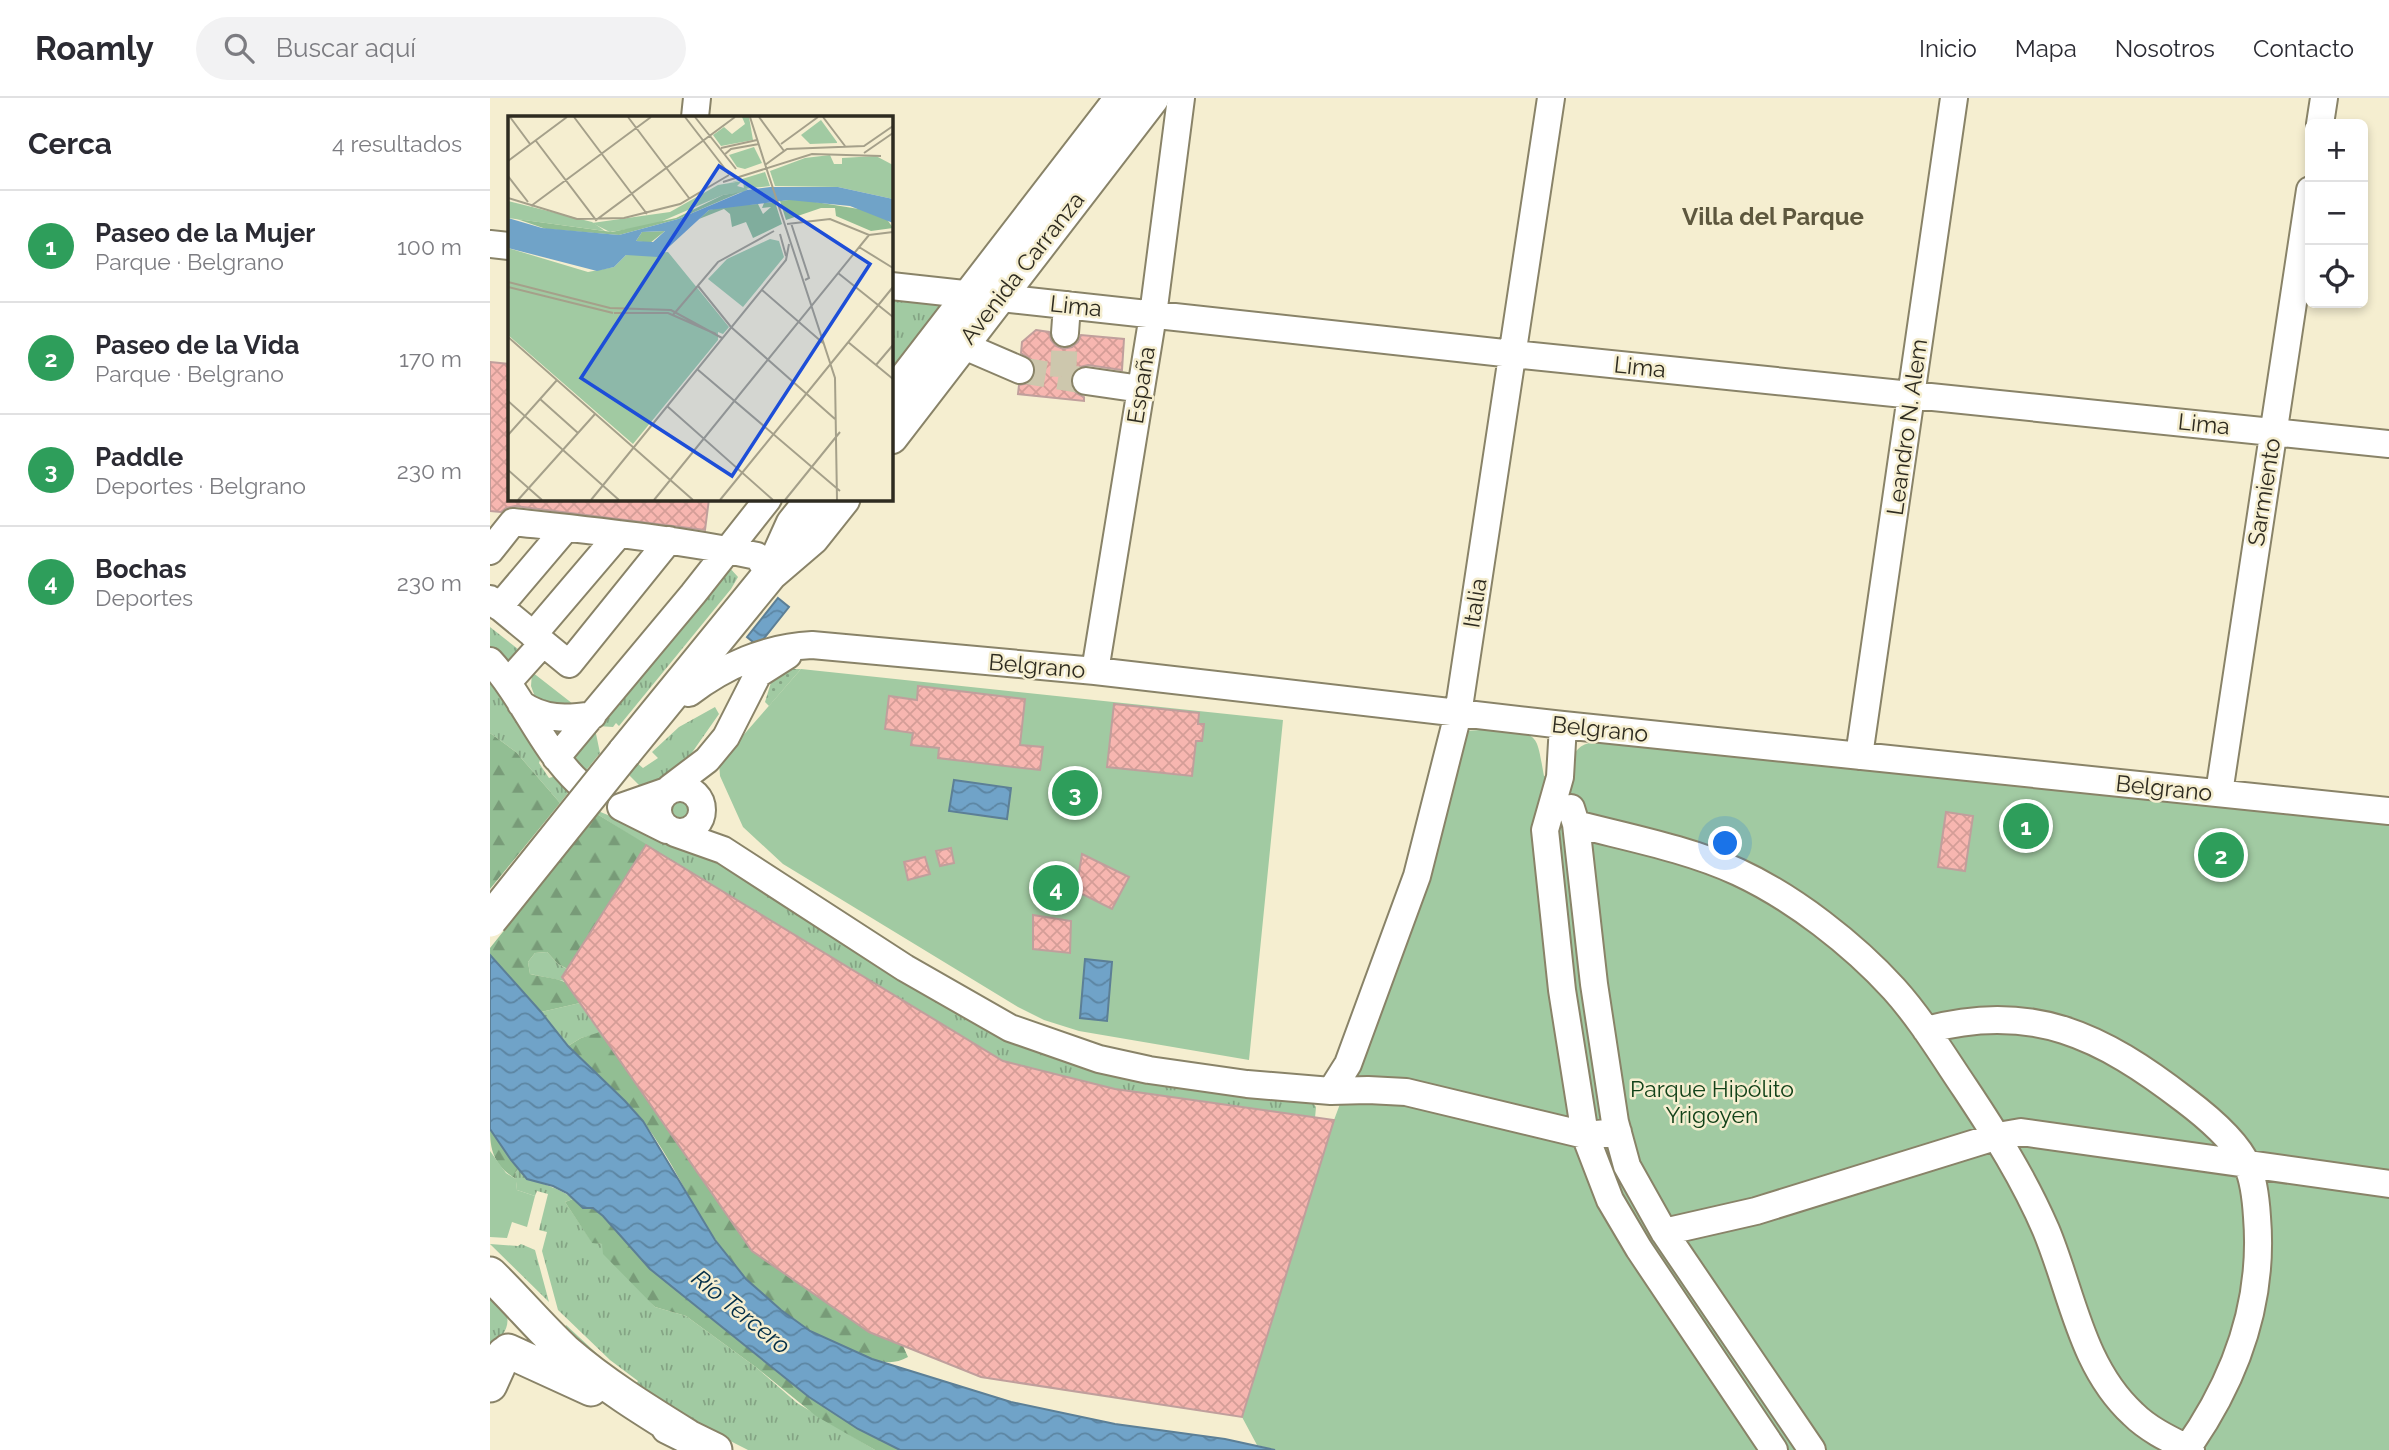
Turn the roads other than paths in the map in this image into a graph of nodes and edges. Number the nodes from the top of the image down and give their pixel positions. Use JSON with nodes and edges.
{"nodes":[{"id":1,"x":697,"y":98,"type":"edge"},
{"id":2,"x":1122,"y":98,"type":"edge"},
{"id":3,"x":1152,"y":98,"type":"edge"},
{"id":4,"x":1181,"y":98,"type":"edge"},
{"id":5,"x":1552,"y":98,"type":"edge"},
{"id":6,"x":1954,"y":98,"type":"edge"},
{"id":7,"x":2324,"y":98,"type":"edge"},
{"id":8,"x":695,"y":116,"type":"edge"},
{"id":9,"x":2321,"y":119,"type":"edge"},
{"id":10,"x":1119,"y":141,"type":"junction"},
{"id":11,"x":1175,"y":150,"type":"junction"},
{"id":12,"x":2305,"y":223,"type":"edge"},
{"id":13,"x":490,"y":244,"type":"edge"},
{"id":14,"x":508,"y":246,"type":"edge"},
{"id":15,"x":892,"y":286,"type":"edge"},
{"id":16,"x":984,"y":296,"type":"junction"},
{"id":17,"x":1067,"y":305,"type":"junction"},
{"id":18,"x":1153,"y":315,"type":"junction"},
{"id":19,"x":1065,"y":333,"type":"tunnel mouth"},
{"id":20,"x":962,"y":345,"type":"junction"},
{"id":21,"x":1513,"y":354,"type":"junction"},
{"id":22,"x":1020,"y":370,"type":"tunnel mouth"},
{"id":23,"x":1086,"y":381,"type":"tunnel mouth"},
{"id":24,"x":1141,"y":389,"type":"junction"},
{"id":25,"x":1912,"y":394,"type":"junction"},
{"id":26,"x":892,"y":397,"type":"edge"},
{"id":27,"x":2273,"y":432,"type":"junction"},
{"id":28,"x":892,"y":436,"type":"edge"},
{"id":29,"x":2389,"y":444,"type":"edge"},
{"id":30,"x":767,"y":500,"type":"edge"},
{"id":31,"x":812,"y":500,"type":"edge"},
{"id":32,"x":842,"y":500,"type":"edge"},
{"id":33,"x":566,"y":528,"type":"junction"},
{"id":34,"x":619,"y":534,"type":"junction"},
{"id":35,"x":669,"y":540,"type":"junction"},
{"id":36,"x":728,"y":550,"type":"junction"},
{"id":37,"x":490,"y":551,"type":"edge"},
{"id":38,"x":770,"y":574,"type":"junction"},
{"id":39,"x":495,"y":603,"type":"edge"},
{"id":40,"x":538,"y":639,"type":"junction"},
{"id":41,"x":812,"y":645,"type":"junction"},
{"id":42,"x":490,"y":661,"type":"edge"},
{"id":43,"x":1095,"y":671,"type":"junction"},
{"id":44,"x":515,"y":693,"type":"junction"},
{"id":45,"x":689,"y":693,"type":"junction"},
{"id":46,"x":660,"y":710,"type":"junction"},
{"id":47,"x":1458,"y":713,"type":"junction"},
{"id":48,"x":593,"y":715,"type":"junction"},
{"id":49,"x":736,"y":719,"type":"junction"},
{"id":50,"x":1563,"y":725,"type":"junction"},
{"id":51,"x":1859,"y":756,"type":"junction"},
{"id":52,"x":556,"y":758,"type":"junction"},
{"id":53,"x":706,"y":760,"type":"junction"},
{"id":54,"x":1560,"y":777,"type":"junction"},
{"id":55,"x":578,"y":782,"type":"dead end"},
{"id":56,"x":667,"y":790,"type":"junction"},
{"id":57,"x":2219,"y":793,"type":"junction"},
{"id":58,"x":702,"y":806,"type":"junction"},
{"id":59,"x":2389,"y":811,"type":"edge"},
{"id":60,"x":1576,"y":824,"type":"junction"},
{"id":61,"x":671,"y":831,"type":"junction"},
{"id":62,"x":723,"y":850,"type":"junction"},
{"id":63,"x":490,"y":920,"type":"edge"},
{"id":64,"x":1926,"y":1030,"type":"junction"},
{"id":65,"x":1331,"y":1091,"type":"junction"},
{"id":66,"x":1618,"y":1132,"type":"junction"},
{"id":67,"x":1585,"y":1135,"type":"junction"},
{"id":68,"x":1997,"y":1136,"type":"junction"},
{"id":69,"x":2247,"y":1164,"type":"junction"},
{"id":70,"x":2389,"y":1184,"type":"edge"},
{"id":71,"x":1664,"y":1232,"type":"junction"},
{"id":72,"x":501,"y":1288,"type":"edge"},
{"id":73,"x":501,"y":1355,"type":"edge"},
{"id":74,"x":490,"y":1385,"type":"edge"},
{"id":75,"x":701,"y":1443,"type":"edge"},
{"id":76,"x":2188,"y":1449,"type":"edge"},
{"id":77,"x":1774,"y":1450,"type":"edge"},
{"id":78,"x":1812,"y":1450,"type":"edge"}],
"edges":[{"from":1,"to":8,"type":"street"},
{"from":2,"to":16,"type":"main road","name":"Avenida Carranza"},
{"from":3,"to":10,"type":"main road","name":"Avenida Carranza"},
{"from":4,"to":11,"type":"street","name":"España"},
{"from":5,"to":21,"type":"street","name":"Italia"},
{"from":6,"to":25,"type":"street","name":"Leandro N. Alem"},
{"from":7,"to":9,"type":"street"},
{"from":10,"to":11,"type":"street"},
{"from":10,"to":16,"type":"main road","name":"Avenida Carranza"},
{"from":11,"to":18,"type":"street","name":"España"},
{"from":12,"to":27,"type":"street","name":"Sarmiento"},
{"from":13,"to":14,"type":"street"},
{"from":15,"to":16,"type":"street","name":"Lima"},
{"from":16,"to":17,"type":"street","name":"Lima"},
{"from":16,"to":20,"type":"main road","name":"Avenida Carranza"},
{"from":16,"to":26,"type":"main road","name":"Avenida Carranza"},
{"from":17,"to":18,"type":"street","name":"Lima"},
{"from":17,"to":19,"type":"street"},
{"from":18,"to":21,"type":"street","name":"Lima"},
{"from":18,"to":24,"type":"street","name":"España"},
{"from":20,"to":22,"type":"street"},
{"from":20,"to":28,"type":"main road","name":"Avenida Carranza"},
{"from":21,"to":25,"type":"street","name":"Lima"},
{"from":21,"to":47,"type":"street","name":"Italia"},
{"from":23,"to":24,"type":"street"},
{"from":24,"to":43,"type":"street","name":"España"},
{"from":25,"to":27,"type":"street","name":"Lima"},
{"from":25,"to":51,"type":"street","name":"Leandro N. Alem"},
{"from":27,"to":29,"type":"street","name":"Lima"},
{"from":27,"to":57,"type":"street","name":"Sarmiento"},
{"from":30,"to":36,"type":"street"},
{"from":31,"to":38,"type":"main road"},
{"from":32,"to":38,"type":"main road"},
{"from":33,"to":34,"type":"street"},
{"from":33,"to":37,"type":"street"},
{"from":33,"to":39,"type":"street"},
{"from":34,"to":35,"type":"street"},
{"from":34,"to":40,"type":"street"},
{"from":35,"to":36,"type":"street"},
{"from":35,"to":40,"type":"street"},
{"from":36,"to":38,"type":"street"},
{"from":36,"to":48,"type":"street"},
{"from":38,"to":46,"type":"main road"},
{"from":39,"to":40,"type":"street"},
{"from":40,"to":44,"type":"street"},
{"from":41,"to":43,"type":"street","name":"Belgrano"},
{"from":41,"to":45,"type":"street","name":"Belgrano"},
{"from":41,"to":49,"type":"street"},
{"from":42,"to":44,"type":"street"},
{"from":43,"to":47,"type":"street","name":"Belgrano"},
{"from":44,"to":48,"type":"street"},
{"from":44,"to":52,"type":"street"},
{"from":45,"to":46,"type":"street"},
{"from":45,"to":49,"type":"street"},
{"from":46,"to":63,"type":"main road","bridge":true},
{"from":47,"to":50,"type":"street","name":"Belgrano"},
{"from":47,"to":65,"type":"street","name":"Italia"},
{"from":48,"to":52,"type":"street"},
{"from":49,"to":53,"type":"street"},
{"from":50,"to":51,"type":"street","name":"Belgrano"},
{"from":50,"to":54,"type":"street"},
{"from":51,"to":57,"type":"street","name":"Belgrano"},
{"from":52,"to":55,"type":"street"},
{"from":53,"to":56,"type":"street"},
{"from":53,"to":58,"type":"street"},
{"from":54,"to":60,"type":"street"},
{"from":54,"to":67,"type":"street"},
{"from":56,"to":58,"type":"street"},
{"from":56,"to":61,"type":"street"},
{"from":56,"to":61,"type":"street"},
{"from":57,"to":59,"type":"street","name":"Belgrano"},
{"from":58,"to":61,"type":"street"},
{"from":58,"to":62,"type":"street"},
{"from":60,"to":64,"type":"street"},
{"from":60,"to":66,"type":"street"},
{"from":61,"to":62,"type":"street"},
{"from":62,"to":65,"type":"street"},
{"from":64,"to":68,"type":"street"},
{"from":64,"to":69,"type":"street"},
{"from":65,"to":67,"type":"street"},
{"from":66,"to":67,"type":"street"},
{"from":66,"to":71,"type":"street"},
{"from":67,"to":77,"type":"street"},
{"from":68,"to":69,"type":"street"},
{"from":68,"to":71,"type":"street"},
{"from":68,"to":76,"type":"street"},
{"from":69,"to":70,"type":"street"},
{"from":69,"to":76,"type":"street"},
{"from":71,"to":78,"type":"street"},
{"from":72,"to":73,"type":"main road"},
{"from":72,"to":75,"type":"main road"},
{"from":73,"to":74,"type":"main road"},
{"from":73,"to":75,"type":"main road"}]}
